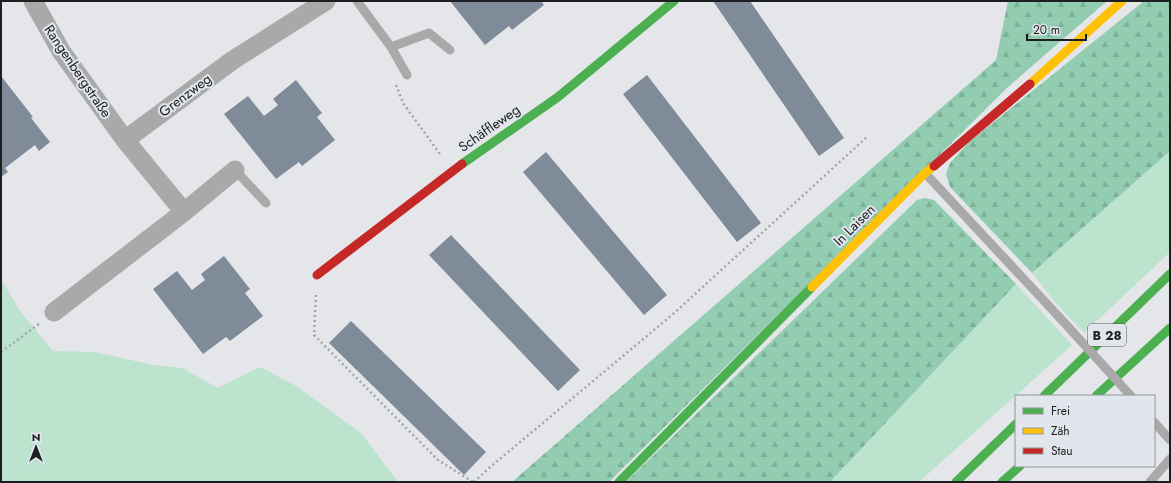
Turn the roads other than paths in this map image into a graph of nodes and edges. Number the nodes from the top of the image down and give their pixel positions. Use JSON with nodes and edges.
{"nodes":[{"id":1,"x":33,"y":1,"type":"edge"},
{"id":2,"x":326,"y":1,"type":"edge"},
{"id":3,"x":357,"y":1,"type":"edge"},
{"id":4,"x":674,"y":1,"type":"edge"},
{"id":5,"x":1122,"y":1,"type":"edge"},
{"id":6,"x":390,"y":47,"type":"junction"},
{"id":7,"x":450,"y":50,"type":"dead end"},
{"id":8,"x":407,"y":75,"type":"dead end"},
{"id":9,"x":125,"y":140,"type":"junction"},
{"id":10,"x":235,"y":170,"type":"joint"},
{"id":11,"x":925,"y":173,"type":"junction"},
{"id":12,"x":266,"y":203,"type":"dead end"},
{"id":13,"x":184,"y":212,"type":"junction"},
{"id":14,"x":1170,"y":274,"type":"edge"},
{"id":15,"x":317,"y":275,"type":"road end"},
{"id":16,"x":54,"y":312,"type":"road end"},
{"id":17,"x":1170,"y":328,"type":"edge"},
{"id":18,"x":1045,"y":395,"type":"edge"},
{"id":19,"x":1097,"y":395,"type":"edge"},
{"id":20,"x":1130,"y":395,"type":"edge"},
{"id":21,"x":1155,"y":423,"type":"edge"},
{"id":22,"x":1015,"y":425,"type":"edge"},
{"id":23,"x":1170,"y":440,"type":"edge"},
{"id":24,"x":1170,"y":459,"type":"edge"},
{"id":25,"x":1019,"y":467,"type":"edge"},
{"id":26,"x":619,"y":482,"type":"edge"},
{"id":27,"x":956,"y":482,"type":"edge"},
{"id":28,"x":1002,"y":482,"type":"edge"},
{"id":29,"x":1150,"y":482,"type":"edge"}],
"edges":[{"from":1,"to":9,"type":"street","name":"Rangenbergstraße"},
{"from":2,"to":9,"type":"street","name":"Grenzweg"},
{"from":3,"to":6,"type":"lane"},
{"from":4,"to":15,"type":"main road","name":"Schäffleweg"},
{"from":5,"to":11,"type":"main road","name":"In Laisen"},
{"from":6,"to":7,"type":"lane"},
{"from":6,"to":8,"type":"lane"},
{"from":9,"to":13,"type":"street"},
{"from":10,"to":12,"type":"lane"},
{"from":10,"to":13,"type":"street"},
{"from":11,"to":20,"type":"lane","bridge":true},
{"from":11,"to":26,"type":"main road","name":"In Laisen"},
{"from":13,"to":16,"type":"street"},
{"from":14,"to":18,"type":"main road","number":"B 28"},
{"from":17,"to":19,"type":"main road","number":"B 28"},
{"from":21,"to":23,"type":"lane"},
{"from":22,"to":27,"type":"main road"},
{"from":24,"to":29,"type":"lane"},
{"from":25,"to":28,"type":"main road"}]}
